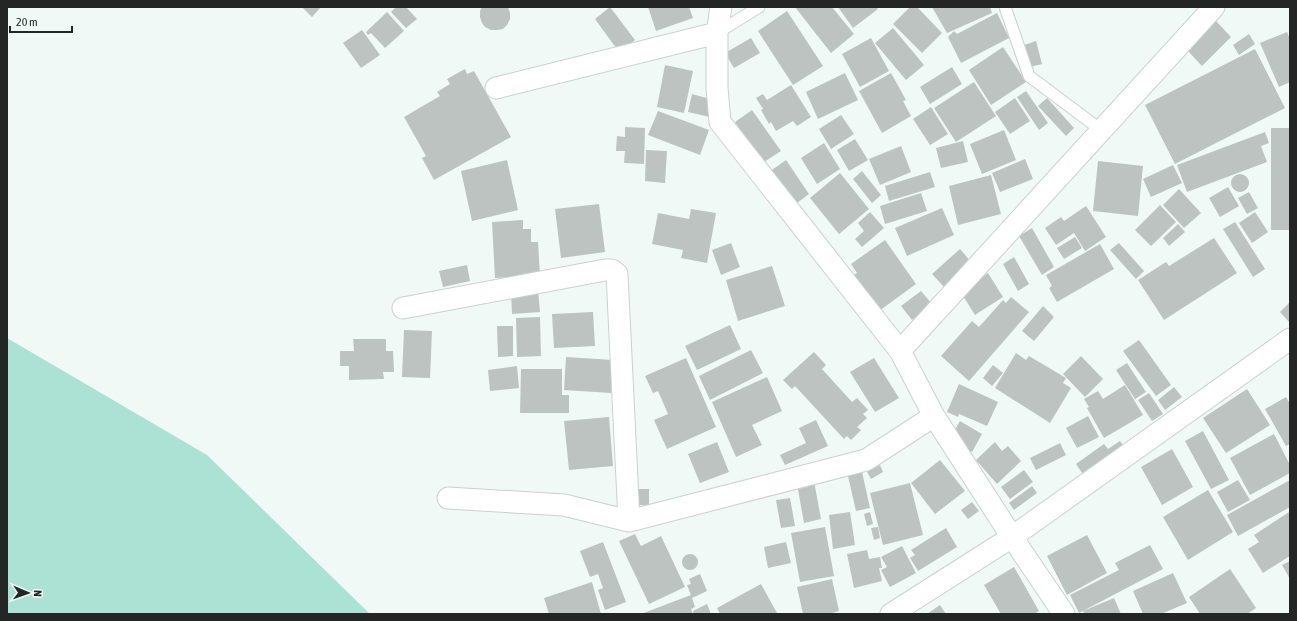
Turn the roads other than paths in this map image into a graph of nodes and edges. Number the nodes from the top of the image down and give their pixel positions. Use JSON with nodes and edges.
{"nodes":[{"id":1,"x":721,"y":7,"type":"edge"},
{"id":2,"x":759,"y":7,"type":"edge"},
{"id":3,"x":1005,"y":7,"type":"edge"},
{"id":4,"x":1214,"y":7,"type":"edge"},
{"id":5,"x":717,"y":34,"type":"junction"},
{"id":6,"x":496,"y":88,"type":"dead end"},
{"id":7,"x":1101,"y":130,"type":"junction"},
{"id":8,"x":403,"y":308,"type":"dead end"},
{"id":9,"x":1290,"y":339,"type":"edge"},
{"id":10,"x":900,"y":351,"type":"junction"},
{"id":11,"x":934,"y":416,"type":"junction"},
{"id":12,"x":448,"y":498,"type":"dead end"},
{"id":13,"x":630,"y":520,"type":"junction"},
{"id":14,"x":1012,"y":537,"type":"junction"},
{"id":15,"x":891,"y":614,"type":"edge"},
{"id":16,"x":1064,"y":614,"type":"edge"}],
"edges":[{"from":1,"to":5,"type":"street"},
{"from":2,"to":5,"type":"lane"},
{"from":3,"to":7,"type":"lane"},
{"from":4,"to":7,"type":"street"},
{"from":5,"to":6,"type":"street"},
{"from":5,"to":10,"type":"street"},
{"from":7,"to":10,"type":"street"},
{"from":8,"to":13,"type":"street"},
{"from":9,"to":14,"type":"street"},
{"from":10,"to":11,"type":"street"},
{"from":11,"to":13,"type":"street"},
{"from":11,"to":14,"type":"street"},
{"from":12,"to":13,"type":"street"},
{"from":14,"to":15,"type":"street"},
{"from":14,"to":16,"type":"street"}]}
